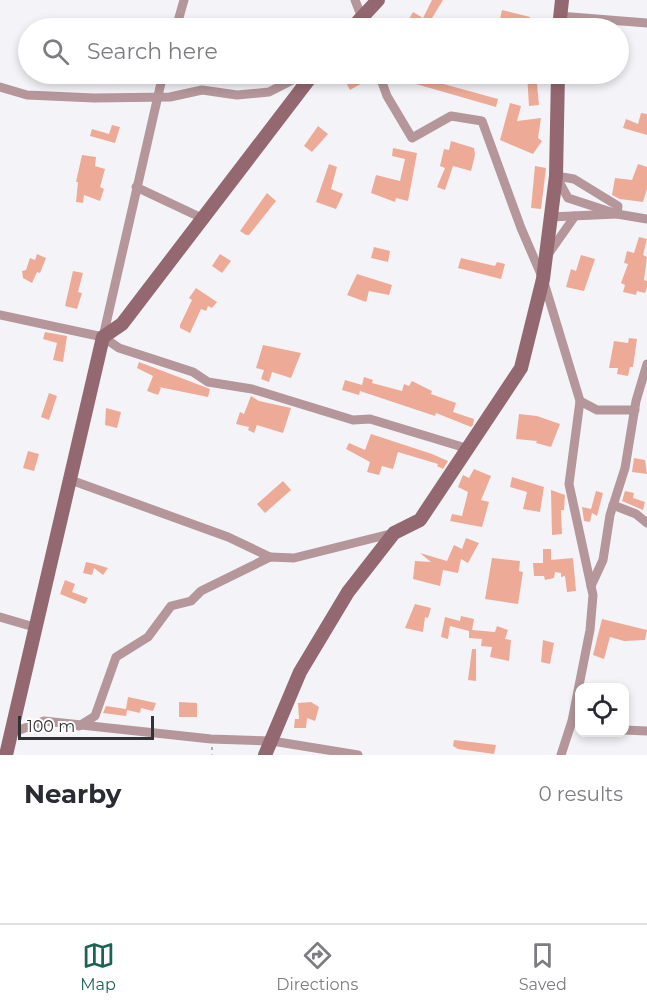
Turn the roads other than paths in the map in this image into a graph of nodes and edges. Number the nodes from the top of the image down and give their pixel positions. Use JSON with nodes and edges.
{"nodes":[{"id":1,"x":184,"y":0,"type":"edge"},
{"id":2,"x":355,"y":0,"type":"edge"},
{"id":3,"x":378,"y":0,"type":"edge"},
{"id":4,"x":562,"y":0,"type":"edge"},
{"id":5,"x":179,"y":18,"type":"edge"},
{"id":6,"x":362,"y":18,"type":"edge"},
{"id":7,"x":367,"y":18,"type":"edge"},
{"id":8,"x":560,"y":18,"type":"edge"},
{"id":9,"x":629,"y":23,"type":"edge"},
{"id":10,"x":647,"y":23,"type":"edge"},
{"id":11,"x":160,"y":84,"type":"edge"},
{"id":12,"x":285,"y":84,"type":"edge"},
{"id":13,"x":305,"y":84,"type":"edge"},
{"id":14,"x":383,"y":84,"type":"edge"},
{"id":15,"x":558,"y":84,"type":"edge"},
{"id":16,"x":0,"y":87,"type":"edge"},
{"id":17,"x":156,"y":98,"type":"junction"},
{"id":18,"x":555,"y":176,"type":"junction"},
{"id":19,"x":136,"y":187,"type":"junction"},
{"id":20,"x":617,"y":214,"type":"junction"},
{"id":21,"x":574,"y":216,"type":"junction"},
{"id":22,"x":550,"y":217,"type":"junction"},
{"id":23,"x":204,"y":219,"type":"junction"},
{"id":24,"x":647,"y":219,"type":"edge"},
{"id":25,"x":546,"y":257,"type":"junction"},
{"id":26,"x":543,"y":279,"type":"junction"},
{"id":27,"x":0,"y":315,"type":"edge"},
{"id":28,"x":103,"y":337,"type":"junction"},
{"id":29,"x":647,"y":364,"type":"edge"},
{"id":30,"x":643,"y":392,"type":"edge"},
{"id":31,"x":580,"y":401,"type":"junction"},
{"id":32,"x":597,"y":410,"type":"junction"},
{"id":33,"x":635,"y":410,"type":"junction"},
{"id":34,"x":579,"y":421,"type":"junction"},
{"id":35,"x":469,"y":448,"type":"junction"},
{"id":36,"x":68,"y":479,"type":"junction"},
{"id":37,"x":613,"y":506,"type":"junction"},
{"id":38,"x":647,"y":523,"type":"edge"},
{"id":39,"x":394,"y":533,"type":"junction"},
{"id":40,"x":270,"y":557,"type":"junction"},
{"id":41,"x":591,"y":586,"type":"junction"},
{"id":42,"x":0,"y":617,"type":"edge"},
{"id":43,"x":34,"y":627,"type":"junction"},
{"id":44,"x":582,"y":683,"type":"edge"},
{"id":45,"x":575,"y":724,"type":"edge"},
{"id":46,"x":79,"y":726,"type":"junction"},
{"id":47,"x":629,"y":729,"type":"edge"},
{"id":48,"x":647,"y":731,"type":"edge"},
{"id":49,"x":11,"y":733,"type":"junction"},
{"id":50,"x":272,"y":741,"type":"junction"},
{"id":51,"x":6,"y":755,"type":"edge"},
{"id":52,"x":265,"y":755,"type":"edge"},
{"id":53,"x":358,"y":755,"type":"edge"},
{"id":54,"x":561,"y":755,"type":"edge"}],
"edges":[{"from":1,"to":5,"type":"street"},
{"from":2,"to":6,"type":"street"},
{"from":3,"to":7,"type":"street"},
{"from":4,"to":8,"type":"street"},
{"from":9,"to":10,"type":"street"},
{"from":11,"to":17,"type":"street"},
{"from":12,"to":17,"type":"street"},
{"from":13,"to":23,"type":"street"},
{"from":14,"to":26,"type":"street"},
{"from":15,"to":18,"type":"street"},
{"from":16,"to":17,"type":"street"},
{"from":17,"to":19,"type":"street"},
{"from":18,"to":20,"type":"street"},
{"from":18,"to":20,"type":"street"},
{"from":18,"to":22,"type":"street"},
{"from":19,"to":23,"type":"street"},
{"from":19,"to":28,"type":"street"},
{"from":20,"to":21,"type":"street"},
{"from":20,"to":24,"type":"street"},
{"from":21,"to":22,"type":"street"},
{"from":21,"to":25,"type":"street"},
{"from":22,"to":25,"type":"street"},
{"from":23,"to":28,"type":"street"},
{"from":25,"to":26,"type":"street"},
{"from":26,"to":31,"type":"street"},
{"from":26,"to":35,"type":"street"},
{"from":27,"to":28,"type":"street"},
{"from":28,"to":35,"type":"street"},
{"from":28,"to":36,"type":"street"},
{"from":29,"to":30,"type":"street"},
{"from":30,"to":33,"type":"street"},
{"from":31,"to":32,"type":"street"},
{"from":31,"to":34,"type":"street"},
{"from":32,"to":33,"type":"street"},
{"from":32,"to":34,"type":"street"},
{"from":33,"to":37,"type":"street"},
{"from":34,"to":41,"type":"street"},
{"from":35,"to":39,"type":"street"},
{"from":36,"to":40,"type":"street"},
{"from":36,"to":43,"type":"street"},
{"from":37,"to":38,"type":"street"},
{"from":37,"to":41,"type":"street"},
{"from":39,"to":40,"type":"street"},
{"from":39,"to":50,"type":"street"},
{"from":40,"to":46,"type":"street"},
{"from":41,"to":44,"type":"street"},
{"from":42,"to":43,"type":"street"},
{"from":43,"to":49,"type":"street"},
{"from":45,"to":54,"type":"street"},
{"from":46,"to":49,"type":"street"},
{"from":46,"to":50,"type":"street"},
{"from":47,"to":48,"type":"street"},
{"from":49,"to":51,"type":"street"},
{"from":50,"to":52,"type":"street"},
{"from":50,"to":53,"type":"street"}]}
